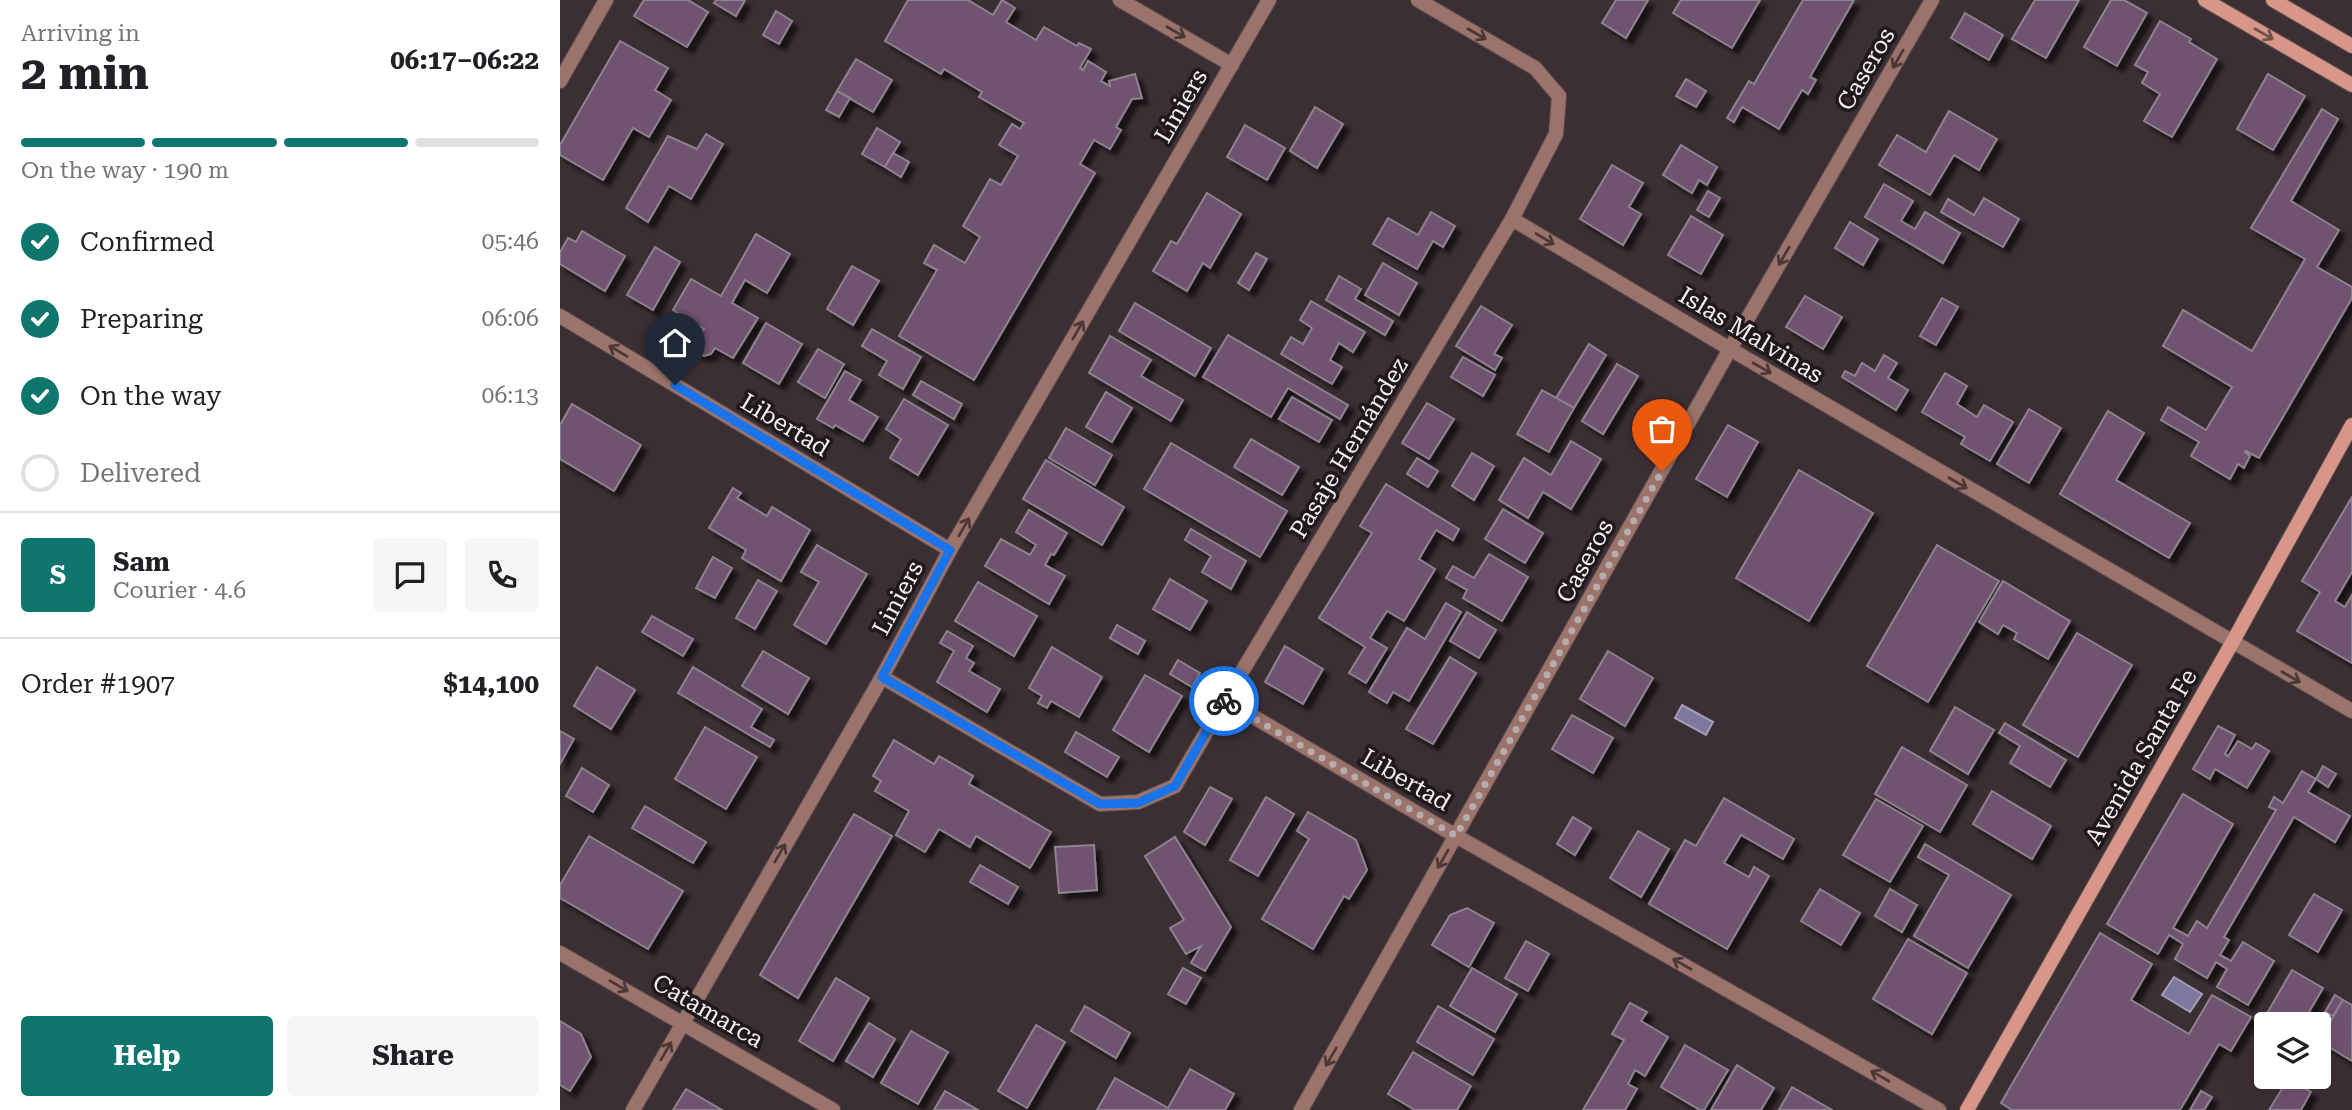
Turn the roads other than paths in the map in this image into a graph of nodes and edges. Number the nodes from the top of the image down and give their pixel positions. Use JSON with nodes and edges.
{"nodes":[{"id":1,"x":607,"y":0,"type":"edge"},
{"id":2,"x":1120,"y":0,"type":"edge"},
{"id":3,"x":1269,"y":0,"type":"edge"},
{"id":4,"x":1418,"y":0,"type":"edge"},
{"id":5,"x":1932,"y":0,"type":"edge"},
{"id":6,"x":2205,"y":0,"type":"edge"},
{"id":7,"x":2273,"y":0,"type":"edge"},
{"id":8,"x":2352,"y":46,"type":"edge"},
{"id":9,"x":1232,"y":65,"type":"junction"},
{"id":10,"x":560,"y":82,"type":"edge"},
{"id":11,"x":2352,"y":85,"type":"edge"},
{"id":12,"x":1512,"y":219,"type":"junction"},
{"id":13,"x":560,"y":316,"type":"edge"},
{"id":14,"x":1730,"y":349,"type":"junction"},
{"id":15,"x":2352,"y":425,"type":"edge"},
{"id":16,"x":950,"y":550,"type":"junction"},
{"id":17,"x":2232,"y":643,"type":"junction"},
{"id":18,"x":882,"y":677,"type":"junction"},
{"id":19,"x":1224,"y":700,"type":"junction"},
{"id":20,"x":2352,"y":711,"type":"edge"},
{"id":21,"x":1456,"y":836,"type":"junction"},
{"id":22,"x":560,"y":953,"type":"edge"},
{"id":23,"x":682,"y":1022,"type":"junction"},
{"id":24,"x":633,"y":1110,"type":"edge"},
{"id":25,"x":833,"y":1110,"type":"edge"},
{"id":26,"x":1301,"y":1110,"type":"edge"},
{"id":27,"x":1939,"y":1110,"type":"edge"},
{"id":28,"x":1967,"y":1110,"type":"edge"}],
"edges":[{"from":1,"to":10,"type":"street"},
{"from":2,"to":9,"type":"street","one_way":true},
{"from":3,"to":9,"type":"street","name":"Liniers"},
{"from":4,"to":12,"type":"street","one_way":true},
{"from":5,"to":14,"type":"street","name":"Caseros","one_way":true},
{"from":6,"to":11,"type":"main road","one_way":true},
{"from":7,"to":8,"type":"main road"},
{"from":16,"to":9,"type":"street","name":"Liniers","one_way":true},
{"from":12,"to":14,"type":"street","name":"Islas Malvinas","one_way":true},
{"from":12,"to":19,"type":"street","name":"Pasaje Hernández"},
{"from":16,"to":13,"type":"street","name":"Libertad","one_way":true},
{"from":14,"to":17,"type":"street","name":"Islas Malvinas","one_way":true},
{"from":14,"to":21,"type":"street","name":"Caseros"},
{"from":15,"to":17,"type":"main road","name":"Avenida Santa Fe"},
{"from":16,"to":18,"type":"street","name":"Liniers"},
{"from":17,"to":20,"type":"street","name":"Islas Malvinas","one_way":true},
{"from":17,"to":28,"type":"main road","name":"Avenida Santa Fe"},
{"from":18,"to":19,"type":"street"},
{"from":23,"to":18,"type":"street","name":"Liniers","one_way":true},
{"from":19,"to":21,"type":"street","name":"Libertad"},
{"from":21,"to":26,"type":"street","name":"Caseros","one_way":true},
{"from":27,"to":21,"type":"street","name":"Libertad","one_way":true},
{"from":22,"to":23,"type":"street","name":"Catamarca","one_way":true},
{"from":24,"to":23,"type":"street","name":"Liniers","one_way":true},
{"from":23,"to":25,"type":"street","name":"Catamarca"}]}
